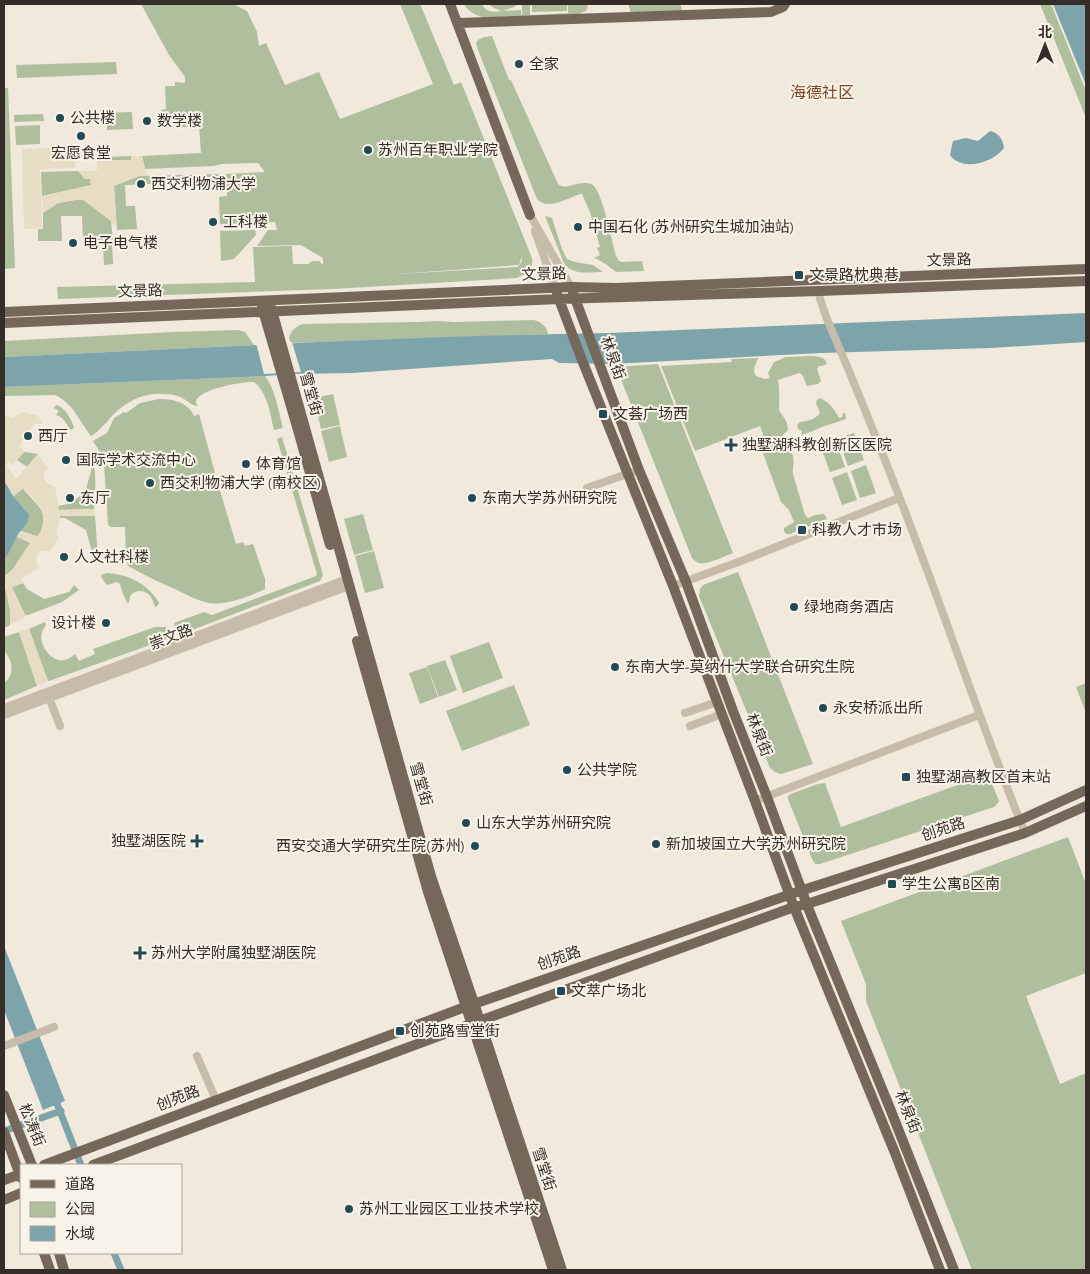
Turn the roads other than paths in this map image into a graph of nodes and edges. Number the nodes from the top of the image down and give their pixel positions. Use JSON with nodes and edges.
{"nodes":[{"id":1,"x":450,"y":4,"type":"edge"},
{"id":2,"x":785,"y":4,"type":"edge"},
{"id":3,"x":458,"y":23,"type":"junction"},
{"id":4,"x":530,"y":215,"type":"junction"},
{"id":5,"x":1086,"y":269,"type":"edge"},
{"id":6,"x":1086,"y":280,"type":"edge"},
{"id":7,"x":555,"y":288,"type":"junction"},
{"id":8,"x":571,"y":288,"type":"junction"},
{"id":9,"x":819,"y":291,"type":"junction"},
{"id":10,"x":575,"y":298,"type":"junction"},
{"id":11,"x":559,"y":299,"type":"junction"},
{"id":12,"x":264,"y":301,"type":"junction"},
{"id":13,"x":4,"y":312,"type":"edge"},
{"id":14,"x":268,"y":312,"type":"junction"},
{"id":15,"x":4,"y":323,"type":"edge"},
{"id":16,"x":639,"y":470,"type":"junction"},
{"id":17,"x":628,"y":474,"type":"junction"},
{"id":18,"x":587,"y":488,"type":"dead end"},
{"id":19,"x":900,"y":498,"type":"junction"},
{"id":20,"x":686,"y":582,"type":"junction"},
{"id":21,"x":345,"y":584,"type":"junction"},
{"id":22,"x":673,"y":586,"type":"junction"},
{"id":23,"x":48,"y":694,"type":"junction"},
{"id":24,"x":717,"y":702,"type":"junction"},
{"id":25,"x":4,"y":708,"type":"edge"},
{"id":26,"x":685,"y":713,"type":"dead end"},
{"id":27,"x":722,"y":714,"type":"junction"},
{"id":28,"x":4,"y":715,"type":"edge"},
{"id":29,"x":979,"y":715,"type":"junction"},
{"id":30,"x":59,"y":724,"type":"dead end"},
{"id":31,"x":690,"y":726,"type":"dead end"},
{"id":32,"x":1086,"y":790,"type":"edge"},
{"id":33,"x":767,"y":797,"type":"junction"},
{"id":34,"x":755,"y":801,"type":"junction"},
{"id":35,"x":1086,"y":806,"type":"edge"},
{"id":36,"x":1020,"y":820,"type":"junction"},
{"id":37,"x":1025,"y":833,"type":"junction"},
{"id":38,"x":802,"y":890,"type":"junction"},
{"id":39,"x":789,"y":894,"type":"junction"},
{"id":40,"x":807,"y":904,"type":"junction"},
{"id":41,"x":794,"y":907,"type":"junction"},
{"id":42,"x":470,"y":1005,"type":"junction"},
{"id":43,"x":476,"y":1022,"type":"junction"},
{"id":44,"x":54,"y":1027,"type":"dead end"},
{"id":45,"x":4,"y":1046,"type":"edge"},
{"id":46,"x":197,"y":1056,"type":"dead end"},
{"id":47,"x":4,"y":1095,"type":"edge"},
{"id":48,"x":216,"y":1100,"type":"junction"},
{"id":49,"x":4,"y":1132,"type":"edge"},
{"id":50,"x":32,"y":1164,"type":"edge"},
{"id":51,"x":47,"y":1164,"type":"edge"},
{"id":52,"x":95,"y":1164,"type":"edge"},
{"id":53,"x":20,"y":1174,"type":"edge"},
{"id":54,"x":20,"y":1176,"type":"edge"},
{"id":55,"x":4,"y":1180,"type":"edge"},
{"id":56,"x":20,"y":1193,"type":"edge"},
{"id":57,"x":4,"y":1200,"type":"edge"},
{"id":58,"x":44,"y":1254,"type":"edge"},
{"id":59,"x":59,"y":1254,"type":"edge"},
{"id":60,"x":50,"y":1270,"type":"edge"},
{"id":61,"x":64,"y":1270,"type":"edge"},
{"id":62,"x":553,"y":1270,"type":"edge"},
{"id":63,"x":562,"y":1270,"type":"edge"},
{"id":64,"x":940,"y":1270,"type":"edge"},
{"id":65,"x":954,"y":1270,"type":"edge"}],
"edges":[{"from":1,"to":3,"type":"main road","name":"林泉街"},
{"from":2,"to":3,"type":"main road"},
{"from":3,"to":4,"type":"main road","name":"林泉街"},
{"from":4,"to":7,"type":"street","name":"林泉街"},
{"from":4,"to":8,"type":"street","name":"林泉街"},
{"from":5,"to":8,"type":"main road","name":"文景路"},
{"from":6,"to":9,"type":"main road","name":"文景路"},
{"from":7,"to":8,"type":"main road","name":"文景路"},
{"from":7,"to":11,"type":"main road","name":"林泉街"},
{"from":7,"to":12,"type":"main road","name":"文景路"},
{"from":8,"to":10,"type":"main road","name":"林泉街"},
{"from":9,"to":10,"type":"main road","name":"文景路"},
{"from":9,"to":19,"type":"street"},
{"from":10,"to":11,"type":"main road","name":"文景路"},
{"from":10,"to":16,"type":"main road","name":"林泉街"},
{"from":11,"to":14,"type":"main road","name":"文景路"},
{"from":11,"to":17,"type":"main road","name":"林泉街"},
{"from":12,"to":13,"type":"main road","name":"文景路"},
{"from":12,"to":14,"type":"main road","name":"雪堂街"},
{"from":14,"to":15,"type":"main road","name":"文景路"},
{"from":14,"to":21,"type":"main road","name":"雪堂街"},
{"from":16,"to":17,"type":"street"},
{"from":16,"to":20,"type":"main road","name":"林泉街"},
{"from":17,"to":18,"type":"street"},
{"from":17,"to":22,"type":"main road","name":"林泉街"},
{"from":19,"to":20,"type":"street"},
{"from":19,"to":29,"type":"street"},
{"from":20,"to":22,"type":"street"},
{"from":20,"to":33,"type":"main road","name":"林泉街"},
{"from":21,"to":23,"type":"street","name":"崇文路"},
{"from":21,"to":42,"type":"main road","name":"雪堂街"},
{"from":22,"to":24,"type":"main road","name":"林泉街"},
{"from":23,"to":25,"type":"street","name":"崇文路"},
{"from":23,"to":28,"type":"street","name":"崇文路"},
{"from":23,"to":30,"type":"street"},
{"from":24,"to":26,"type":"street"},
{"from":24,"to":27,"type":"main road","name":"林泉街"},
{"from":27,"to":31,"type":"street"},
{"from":27,"to":34,"type":"main road","name":"林泉街"},
{"from":29,"to":33,"type":"street"},
{"from":29,"to":36,"type":"street"},
{"from":32,"to":36,"type":"main road","name":"创苑路"},
{"from":33,"to":34,"type":"street"},
{"from":33,"to":38,"type":"main road","name":"林泉街"},
{"from":34,"to":39,"type":"main road","name":"林泉街"},
{"from":35,"to":37,"type":"main road","name":"创苑路"},
{"from":36,"to":37,"type":"street"},
{"from":36,"to":38,"type":"main road","name":"创苑路"},
{"from":37,"to":40,"type":"main road","name":"创苑路"},
{"from":38,"to":39,"type":"main road","name":"创苑路"},
{"from":38,"to":40,"type":"main road","name":"林泉街"},
{"from":39,"to":41,"type":"main road","name":"林泉街"},
{"from":39,"to":42,"type":"main road","name":"创苑路"},
{"from":40,"to":41,"type":"main road","name":"创苑路"},
{"from":40,"to":65,"type":"main road","name":"林泉街"},
{"from":41,"to":43,"type":"main road","name":"创苑路"},
{"from":41,"to":64,"type":"main road","name":"林泉街"},
{"from":42,"to":43,"type":"main road","name":"雪堂街"},
{"from":42,"to":48,"type":"main road","name":"创苑路"},
{"from":43,"to":52,"type":"main road","name":"创苑路"},
{"from":43,"to":62,"type":"main road","name":"雪堂街"},
{"from":43,"to":63,"type":"main road","name":"雪堂街"},
{"from":44,"to":45,"type":"street"},
{"from":46,"to":48,"type":"street"},
{"from":47,"to":50,"type":"main road","name":"松涛街"},
{"from":48,"to":51,"type":"main road","name":"创苑路"},
{"from":49,"to":53,"type":"main road","name":"松涛街"},
{"from":54,"to":55,"type":"main road"},
{"from":56,"to":57,"type":"main road"},
{"from":58,"to":60,"type":"main road"},
{"from":59,"to":61,"type":"main road"}]}
